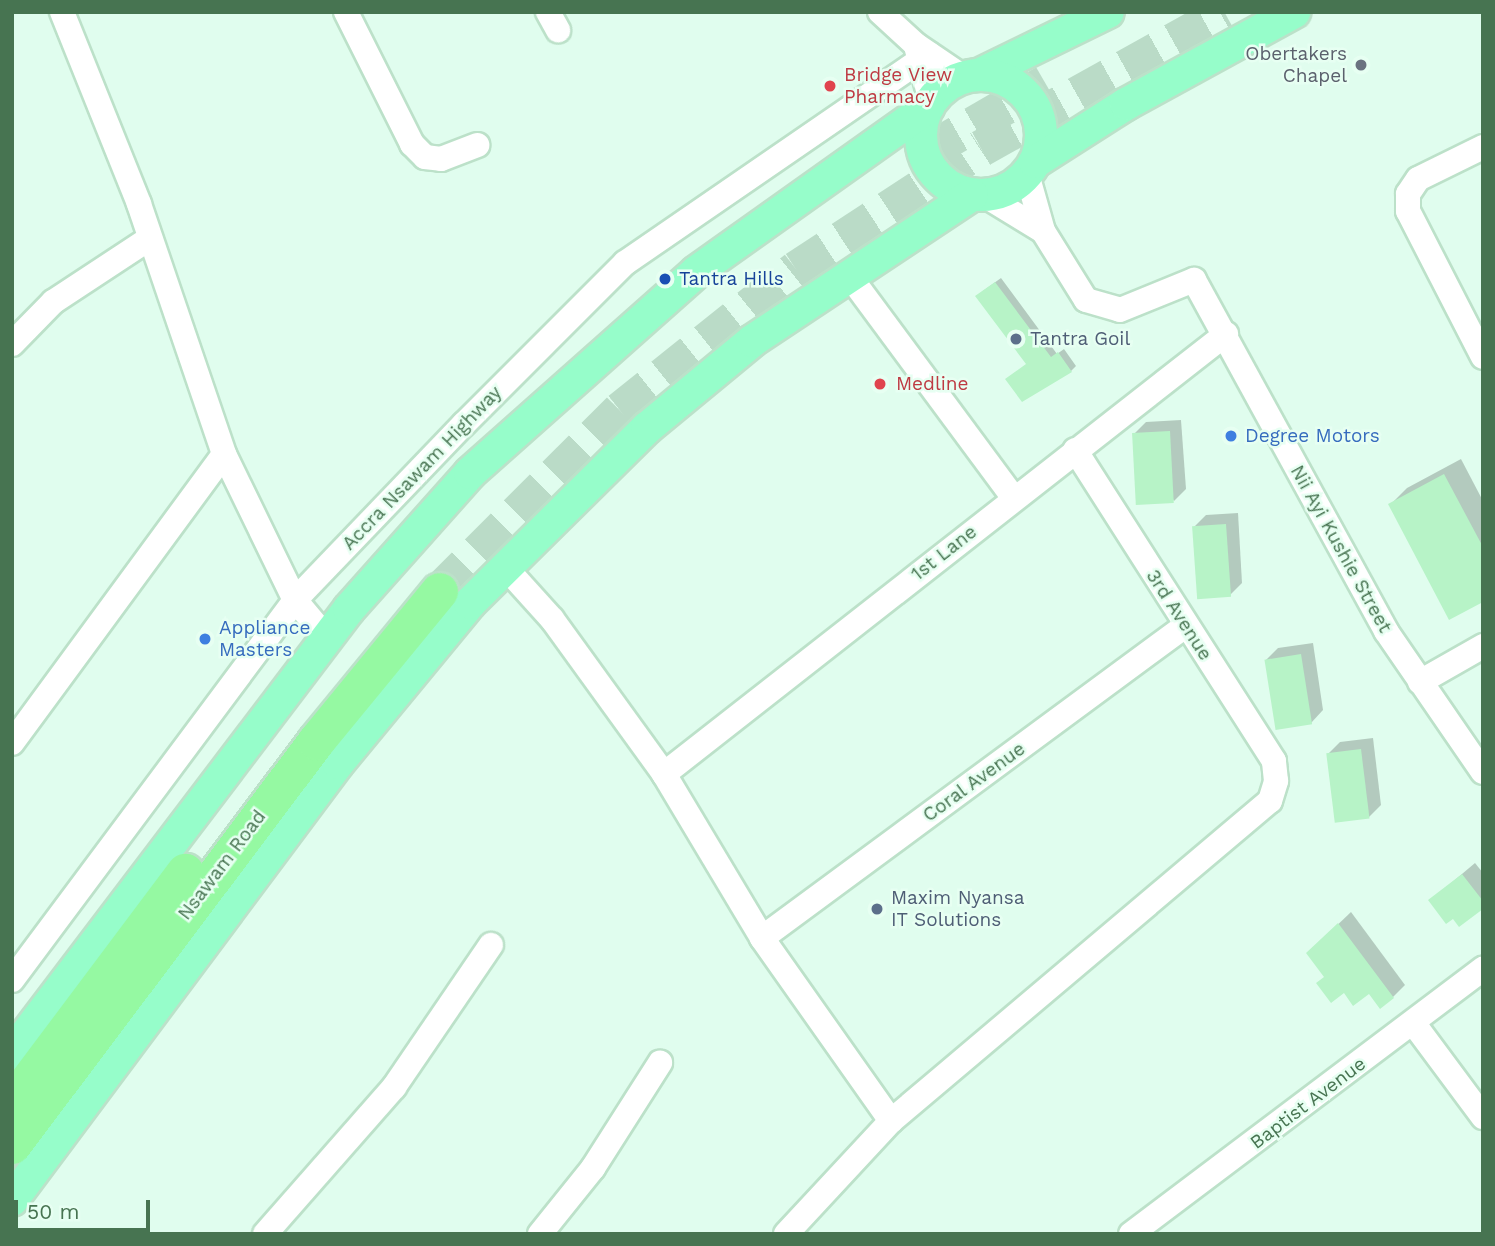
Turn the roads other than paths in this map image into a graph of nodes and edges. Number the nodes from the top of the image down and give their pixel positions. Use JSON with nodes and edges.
{"nodes":[{"id":1,"x":62,"y":12,"type":"edge"},
{"id":2,"x":345,"y":12,"type":"edge"},
{"id":3,"x":880,"y":12,"type":"edge"},
{"id":4,"x":1108,"y":12,"type":"edge"},
{"id":5,"x":1293,"y":12,"type":"edge"},
{"id":6,"x":921,"y":53,"type":"junction"},
{"id":7,"x":972,"y":76,"type":"junction"},
{"id":8,"x":930,"y":104,"type":"junction"},
{"id":9,"x":477,"y":145,"type":"dead end"},
{"id":10,"x":1483,"y":147,"type":"edge"},
{"id":11,"x":1031,"y":168,"type":"junction"},
{"id":12,"x":978,"y":195,"type":"junction"},
{"id":13,"x":1043,"y":230,"type":"junction"},
{"id":14,"x":150,"y":238,"type":"junction"},
{"id":15,"x":848,"y":274,"type":"junction"},
{"id":16,"x":1226,"y":334,"type":"junction"},
{"id":17,"x":12,"y":344,"type":"edge"},
{"id":18,"x":1483,"y":357,"type":"edge"},
{"id":19,"x":1074,"y":450,"type":"junction"},
{"id":20,"x":224,"y":454,"type":"junction"},
{"id":21,"x":1014,"y":498,"type":"junction"},
{"id":22,"x":505,"y":567,"type":"junction"},
{"id":23,"x":295,"y":600,"type":"junction"},
{"id":24,"x":1185,"y":626,"type":"junction"},
{"id":25,"x":327,"y":638,"type":"junction"},
{"id":26,"x":1483,"y":646,"type":"edge"},
{"id":27,"x":1420,"y":682,"type":"junction"},
{"id":28,"x":12,"y":743,"type":"edge"},
{"id":29,"x":1483,"y":772,"type":"edge"},
{"id":30,"x":664,"y":774,"type":"junction"},
{"id":31,"x":762,"y":938,"type":"junction"},
{"id":32,"x":491,"y":945,"type":"dead end"},
{"id":33,"x":1483,"y":969,"type":"edge"},
{"id":34,"x":12,"y":980,"type":"edge"},
{"id":35,"x":1414,"y":1024,"type":"junction"},
{"id":36,"x":12,"y":1052,"type":"edge"},
{"id":37,"x":660,"y":1063,"type":"dead end"},
{"id":38,"x":12,"y":1102,"type":"edge"},
{"id":39,"x":1483,"y":1117,"type":"edge"},
{"id":40,"x":891,"y":1121,"type":"junction"},
{"id":41,"x":12,"y":1145,"type":"edge"},
{"id":42,"x":12,"y":1200,"type":"edge"},
{"id":43,"x":265,"y":1234,"type":"edge"},
{"id":44,"x":540,"y":1234,"type":"edge"},
{"id":45,"x":786,"y":1234,"type":"edge"},
{"id":46,"x":1131,"y":1234,"type":"edge"}],
"edges":[{"from":1,"to":14,"type":"street"},
{"from":2,"to":9,"type":"street"},
{"from":3,"to":6,"type":"street"},
{"from":4,"to":7,"type":"main road"},
{"from":5,"to":11,"type":"main road"},
{"from":6,"to":7,"type":"street"},
{"from":6,"to":8,"type":"street"},
{"from":6,"to":23,"type":"street","name":"Accra Nsawam Highway"},
{"from":7,"to":8,"type":"main road"},
{"from":7,"to":11,"type":"main road"},
{"from":8,"to":12,"type":"main road"},
{"from":8,"to":25,"type":"main road"},
{"from":10,"to":18,"type":"street"},
{"from":11,"to":12,"type":"main road"},
{"from":11,"to":13,"type":"street"},
{"from":12,"to":13,"type":"street"},
{"from":12,"to":15,"type":"main road"},
{"from":13,"to":16,"type":"street","name":"Nii Ayi Kushie Street"},
{"from":14,"to":17,"type":"street"},
{"from":14,"to":20,"type":"street"},
{"from":15,"to":21,"type":"street"},
{"from":15,"to":22,"type":"main road"},
{"from":16,"to":19,"type":"street","name":"1st Lane"},
{"from":16,"to":27,"type":"street","name":"Nii Ayi Kushie Street"},
{"from":19,"to":21,"type":"street","name":"1st Lane"},
{"from":19,"to":24,"type":"street","name":"3rd Avenue"},
{"from":20,"to":23,"type":"street"},
{"from":20,"to":28,"type":"street"},
{"from":21,"to":30,"type":"street","name":"1st Lane"},
{"from":22,"to":30,"type":"street"},
{"from":22,"to":42,"type":"main road"},
{"from":23,"to":25,"type":"street"},
{"from":23,"to":34,"type":"street","name":"Accra Nsawam Highway"},
{"from":24,"to":31,"type":"street","name":"Coral Avenue"},
{"from":24,"to":40,"type":"street","name":"3rd Avenue"},
{"from":25,"to":36,"type":"main road"},
{"from":26,"to":27,"type":"street"},
{"from":27,"to":29,"type":"street","name":"Nii Ayi Kushie Street"},
{"from":30,"to":31,"type":"street"},
{"from":31,"to":40,"type":"street"},
{"from":32,"to":43,"type":"street"},
{"from":33,"to":35,"type":"street","name":"Baptist Avenue"},
{"from":35,"to":39,"type":"street"},
{"from":35,"to":46,"type":"street","name":"Baptist Avenue"},
{"from":37,"to":44,"type":"street"},
{"from":38,"to":41,"type":"highway","name":"Nsawam Road"},
{"from":40,"to":45,"type":"street"}]}
